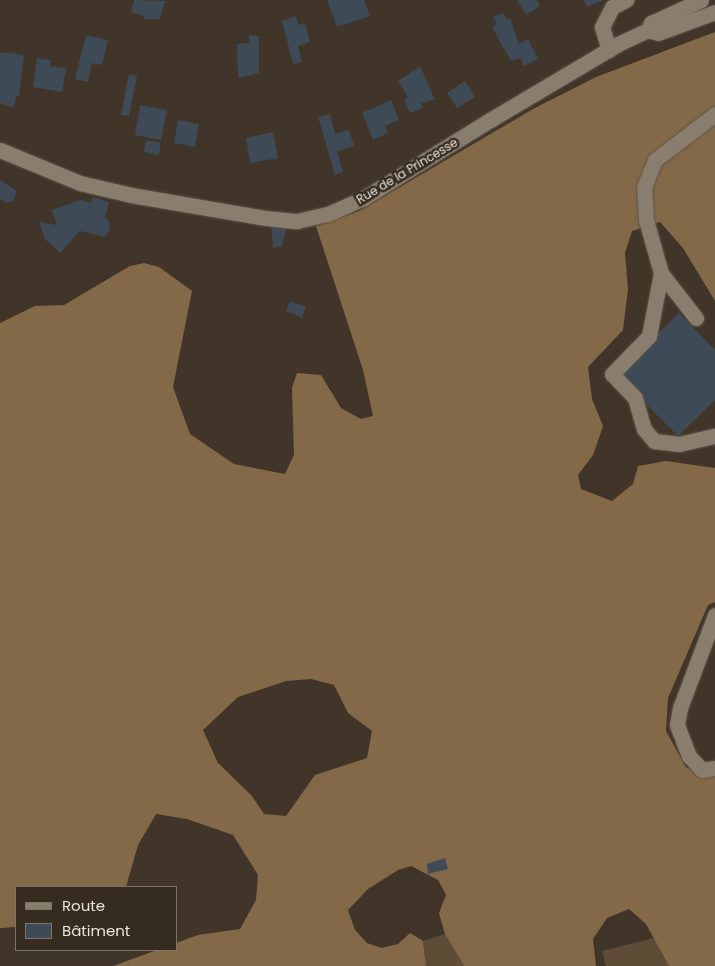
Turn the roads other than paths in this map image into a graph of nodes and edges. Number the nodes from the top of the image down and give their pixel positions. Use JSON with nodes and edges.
{"nodes":[{"id":1,"x":626,"y":0,"type":"edge"},
{"id":2,"x":701,"y":0,"type":"edge"},
{"id":3,"x":715,"y":12,"type":"edge"},
{"id":4,"x":648,"y":30,"type":"junction"},
{"id":5,"x":609,"y":50,"type":"junction"},
{"id":6,"x":715,"y":114,"type":"edge"},
{"id":7,"x":0,"y":150,"type":"edge"},
{"id":8,"x":661,"y":273,"type":"junction"},
{"id":9,"x":696,"y":318,"type":"dead end"},
{"id":10,"x":715,"y":436,"type":"edge"},
{"id":11,"x":715,"y":616,"type":"edge"},
{"id":12,"x":715,"y":768,"type":"edge"}],
"edges":[{"from":1,"to":5,"type":"street"},
{"from":2,"to":4,"type":"street","name":"Rue de la Princesse"},
{"from":3,"to":4,"type":"street","name":"Rue de la Princesse"},
{"from":4,"to":5,"type":"street","name":"Rue de la Princesse"},
{"from":5,"to":7,"type":"street","name":"Rue de la Princesse"},
{"from":6,"to":8,"type":"street"},
{"from":8,"to":9,"type":"street"},
{"from":8,"to":10,"type":"street"},
{"from":11,"to":12,"type":"street"}]}
